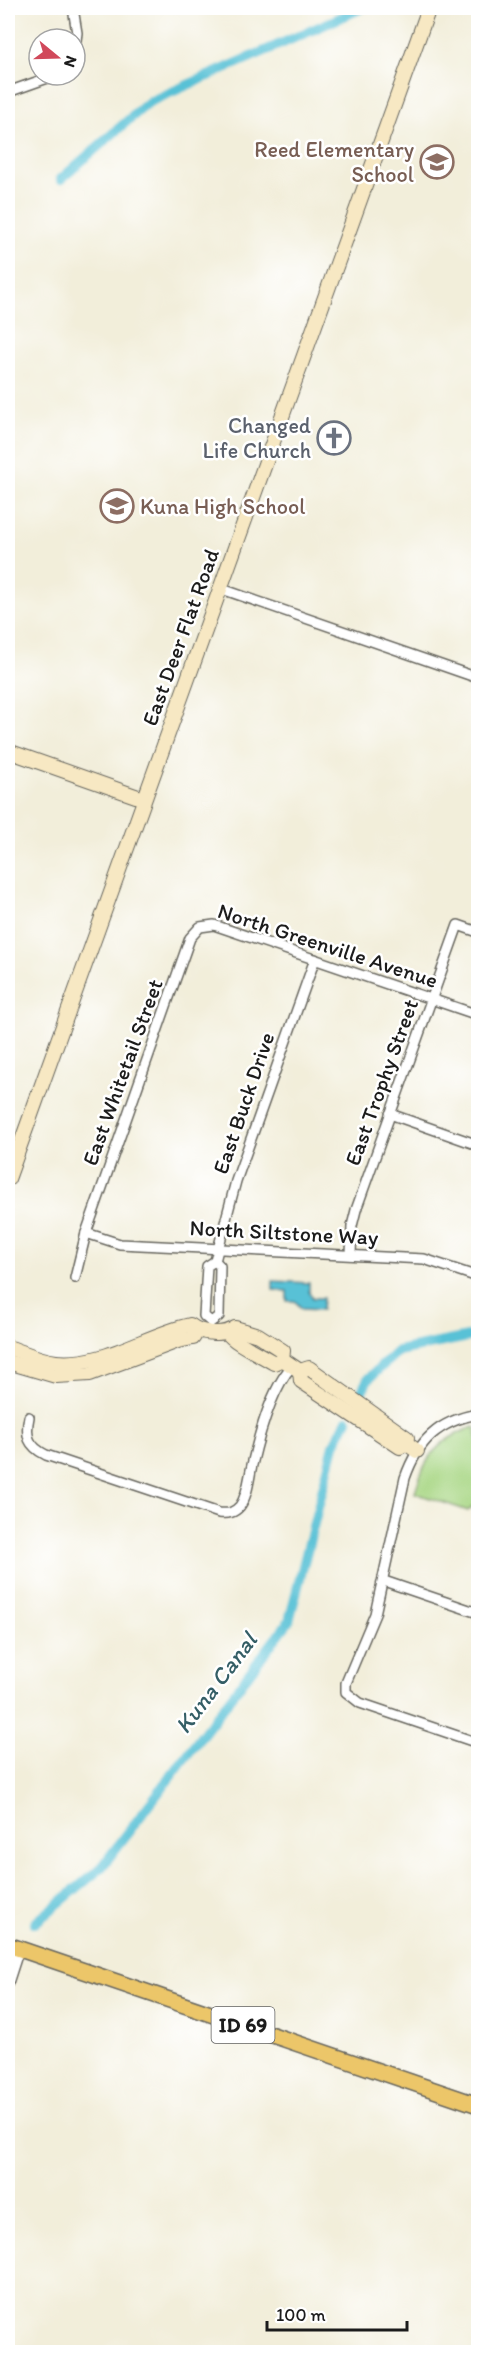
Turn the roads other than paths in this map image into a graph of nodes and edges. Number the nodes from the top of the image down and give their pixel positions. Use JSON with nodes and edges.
{"nodes":[{"id":1,"x":73,"y":8,"type":"edge"},
{"id":2,"x":429,"y":8,"type":"edge"},
{"id":3,"x":75,"y":27,"type":"edge"},
{"id":4,"x":27,"y":86,"type":"edge"},
{"id":5,"x":8,"y":93,"type":"edge"},
{"id":6,"x":219,"y":588,"type":"junction"},
{"id":7,"x":478,"y":678,"type":"edge"},
{"id":8,"x":8,"y":751,"type":"edge"},
{"id":9,"x":144,"y":799,"type":"junction"},
{"id":10,"x":200,"y":927,"type":"joint"},
{"id":11,"x":478,"y":932,"type":"edge"},
{"id":12,"x":315,"y":959,"type":"junction"},
{"id":13,"x":432,"y":999,"type":"junction"},
{"id":14,"x":478,"y":1015,"type":"edge"},
{"id":15,"x":390,"y":1114,"type":"junction"},
{"id":16,"x":478,"y":1145,"type":"edge"},
{"id":17,"x":8,"y":1179,"type":"edge"},
{"id":18,"x":86,"y":1233,"type":"junction"},
{"id":19,"x":217,"y":1249,"type":"junction"},
{"id":20,"x":351,"y":1255,"type":"junction"},
{"id":21,"x":215,"y":1261,"type":"junction"},
{"id":22,"x":478,"y":1277,"type":"edge"},
{"id":23,"x":75,"y":1278,"type":"dead end"},
{"id":24,"x":206,"y":1328,"type":"junction"},
{"id":25,"x":8,"y":1347,"type":"edge"},
{"id":26,"x":8,"y":1362,"type":"edge"},
{"id":27,"x":291,"y":1365,"type":"junction"},
{"id":28,"x":478,"y":1414,"type":"edge"},
{"id":29,"x":28,"y":1417,"type":"dead end"},
{"id":30,"x":411,"y":1447,"type":"junction"},
{"id":31,"x":384,"y":1581,"type":"junction"},
{"id":32,"x":478,"y":1613,"type":"edge"},
{"id":33,"x":478,"y":1743,"type":"edge"},
{"id":34,"x":13,"y":1947,"type":"edge"},
{"id":35,"x":8,"y":1983,"type":"edge"},
{"id":36,"x":478,"y":2105,"type":"edge"}],
"edges":[{"from":1,"to":3,"type":"street"},
{"from":2,"to":6,"type":"main road","name":"East Deer Flat Road"},
{"from":4,"to":5,"type":"street"},
{"from":6,"to":7,"type":"street"},
{"from":6,"to":9,"type":"main road","name":"East Deer Flat Road"},
{"from":8,"to":9,"type":"main road"},
{"from":9,"to":17,"type":"main road","name":"East Deer Flat Road"},
{"from":10,"to":12,"type":"street","name":"North Greenville Avenue"},
{"from":10,"to":18,"type":"street","name":"East Whitetail Street"},
{"from":11,"to":13,"type":"street","name":"East Trophy Street"},
{"from":12,"to":13,"type":"street","name":"North Greenville Avenue"},
{"from":12,"to":19,"type":"street","name":"East Buck Drive"},
{"from":13,"to":14,"type":"street","name":"North Greenville Avenue"},
{"from":13,"to":15,"type":"street","name":"East Trophy Street"},
{"from":15,"to":16,"type":"street"},
{"from":15,"to":20,"type":"street","name":"East Trophy Street"},
{"from":18,"to":19,"type":"street","name":"North Siltstone Way"},
{"from":18,"to":23,"type":"street","name":"East Whitetail Street"},
{"from":19,"to":20,"type":"street","name":"North Siltstone Way"},
{"from":19,"to":21,"type":"street","name":"East Buck Drive"},
{"from":20,"to":22,"type":"street","name":"North Siltstone Way"},
{"from":21,"to":24,"type":"street","name":"East Buck Drive"},
{"from":21,"to":24,"type":"street","name":"East Buck Drive"},
{"from":24,"to":25,"type":"main road"},
{"from":24,"to":26,"type":"main road"},
{"from":24,"to":27,"type":"main road"},
{"from":27,"to":29,"type":"street"},
{"from":27,"to":30,"type":"main road"},
{"from":28,"to":30,"type":"street"},
{"from":30,"to":31,"type":"street"},
{"from":31,"to":32,"type":"street"},
{"from":31,"to":33,"type":"street"},
{"from":34,"to":35,"type":"street"},
{"from":34,"to":36,"type":"main road","number":"ID 69"}]}
